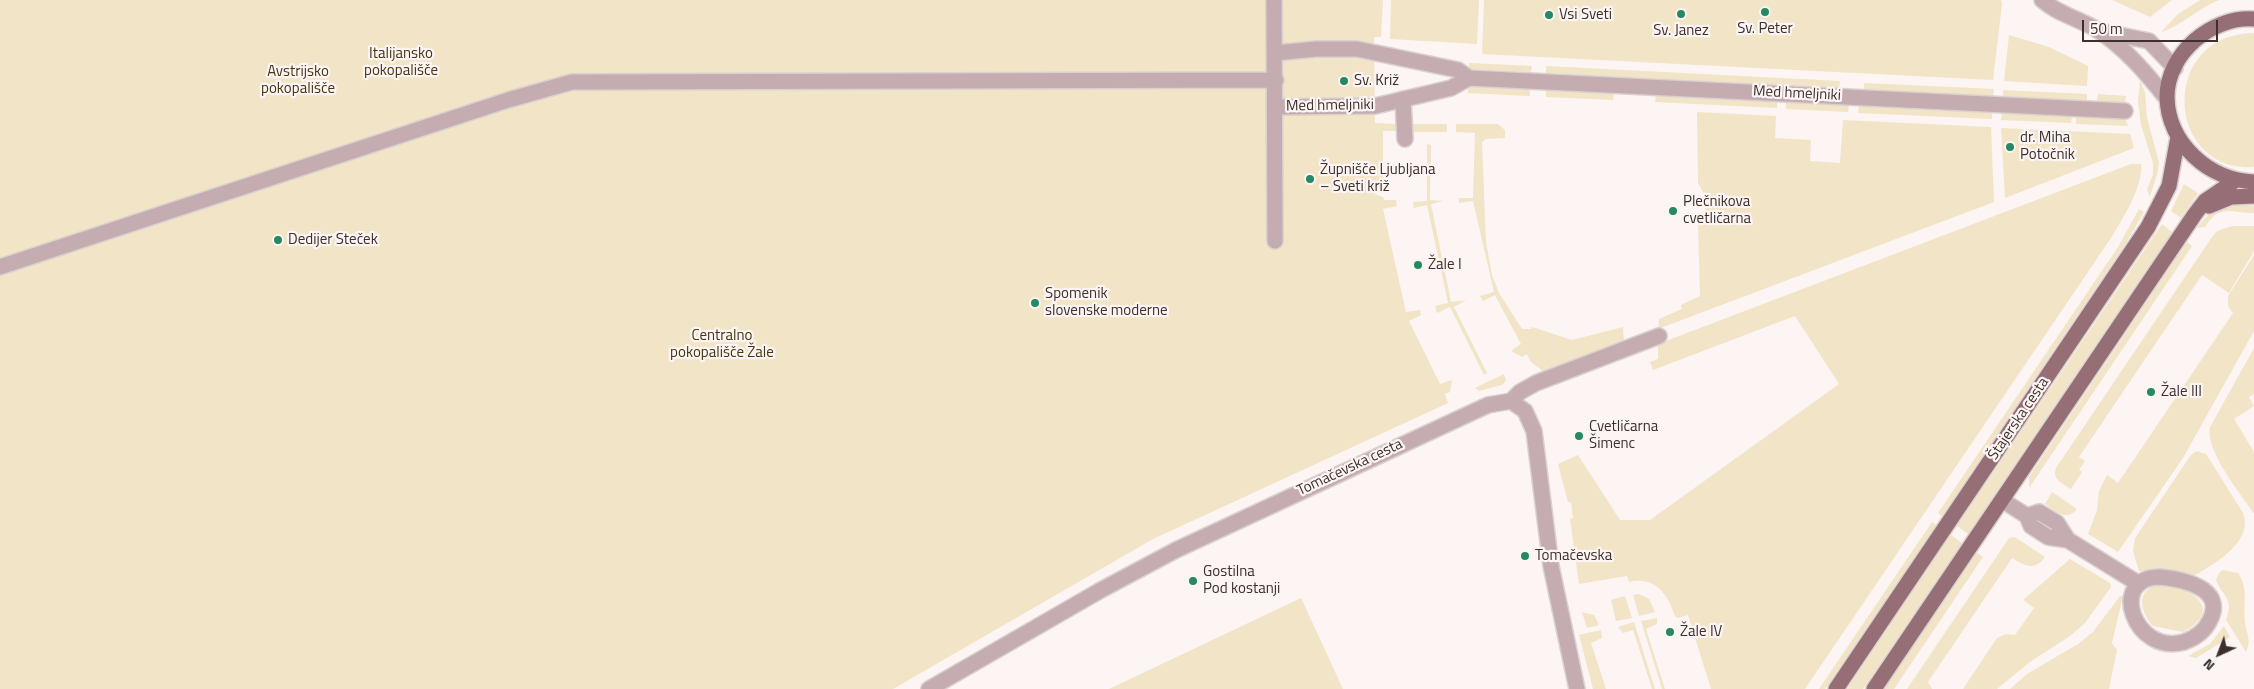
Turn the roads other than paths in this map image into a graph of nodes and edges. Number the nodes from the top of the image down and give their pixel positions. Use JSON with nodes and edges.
{"nodes":[{"id":1,"x":1274,"y":0,"type":"edge"},
{"id":2,"x":2043,"y":2,"type":"edge"},
{"id":3,"x":2254,"y":19,"type":"edge"},
{"id":4,"x":2099,"y":31,"type":"junction"},
{"id":5,"x":1275,"y":53,"type":"junction"},
{"id":6,"x":2175,"y":68,"type":"junction"},
{"id":7,"x":1469,"y":78,"type":"junction"},
{"id":8,"x":1276,"y":80,"type":"junction"},
{"id":9,"x":1403,"y":99,"type":"junction"},
{"id":10,"x":2167,"y":99,"type":"junction"},
{"id":11,"x":1276,"y":107,"type":"junction"},
{"id":12,"x":2125,"y":111,"type":"dead end"},
{"id":13,"x":2178,"y":137,"type":"junction"},
{"id":14,"x":1405,"y":139,"type":"dead end"},
{"id":15,"x":2236,"y":180,"type":"junction"},
{"id":16,"x":2254,"y":182,"type":"edge"},
{"id":17,"x":2254,"y":196,"type":"edge"},
{"id":18,"x":2195,"y":214,"type":"junction"},
{"id":19,"x":1275,"y":241,"type":"dead end"},
{"id":20,"x":0,"y":267,"type":"edge"},
{"id":21,"x":1659,"y":336,"type":"dead end"},
{"id":22,"x":1510,"y":401,"type":"junction"},
{"id":23,"x":2002,"y":500,"type":"junction"},
{"id":24,"x":2139,"y":584,"type":"junction"},
{"id":25,"x":929,"y":689,"type":"edge"},
{"id":26,"x":1577,"y":689,"type":"edge"},
{"id":27,"x":1836,"y":689,"type":"edge"},
{"id":28,"x":1874,"y":689,"type":"edge"}],
"edges":[{"from":1,"to":5,"type":"street"},
{"from":2,"to":4,"type":"street"},
{"from":3,"to":6,"type":"main road"},
{"from":4,"to":6,"type":"street"},
{"from":4,"to":10,"type":"street"},
{"from":5,"to":7,"type":"street","name":"Med hmeljniki"},
{"from":5,"to":8,"type":"street"},
{"from":6,"to":10,"type":"main road"},
{"from":7,"to":9,"type":"street","name":"Med hmeljniki"},
{"from":7,"to":12,"type":"street","name":"Med hmeljniki"},
{"from":8,"to":11,"type":"street"},
{"from":8,"to":20,"type":"street"},
{"from":9,"to":11,"type":"street","name":"Med hmeljniki"},
{"from":9,"to":14,"type":"street"},
{"from":10,"to":13,"type":"main road"},
{"from":11,"to":19,"type":"street"},
{"from":13,"to":15,"type":"main road"},
{"from":13,"to":27,"type":"main road","name":"Štajerska cesta"},
{"from":15,"to":16,"type":"main road"},
{"from":15,"to":18,"type":"main road","name":"Štajerska cesta"},
{"from":17,"to":18,"type":"main road"},
{"from":18,"to":23,"type":"main road","name":"Štajerska cesta"},
{"from":21,"to":22,"type":"street"},
{"from":22,"to":25,"type":"street","name":"Tomačevska cesta"},
{"from":22,"to":26,"type":"street"},
{"from":23,"to":24,"type":"street"},
{"from":23,"to":28,"type":"main road","name":"Štajerska cesta"},
{"from":24,"to":24,"type":"street"}]}
